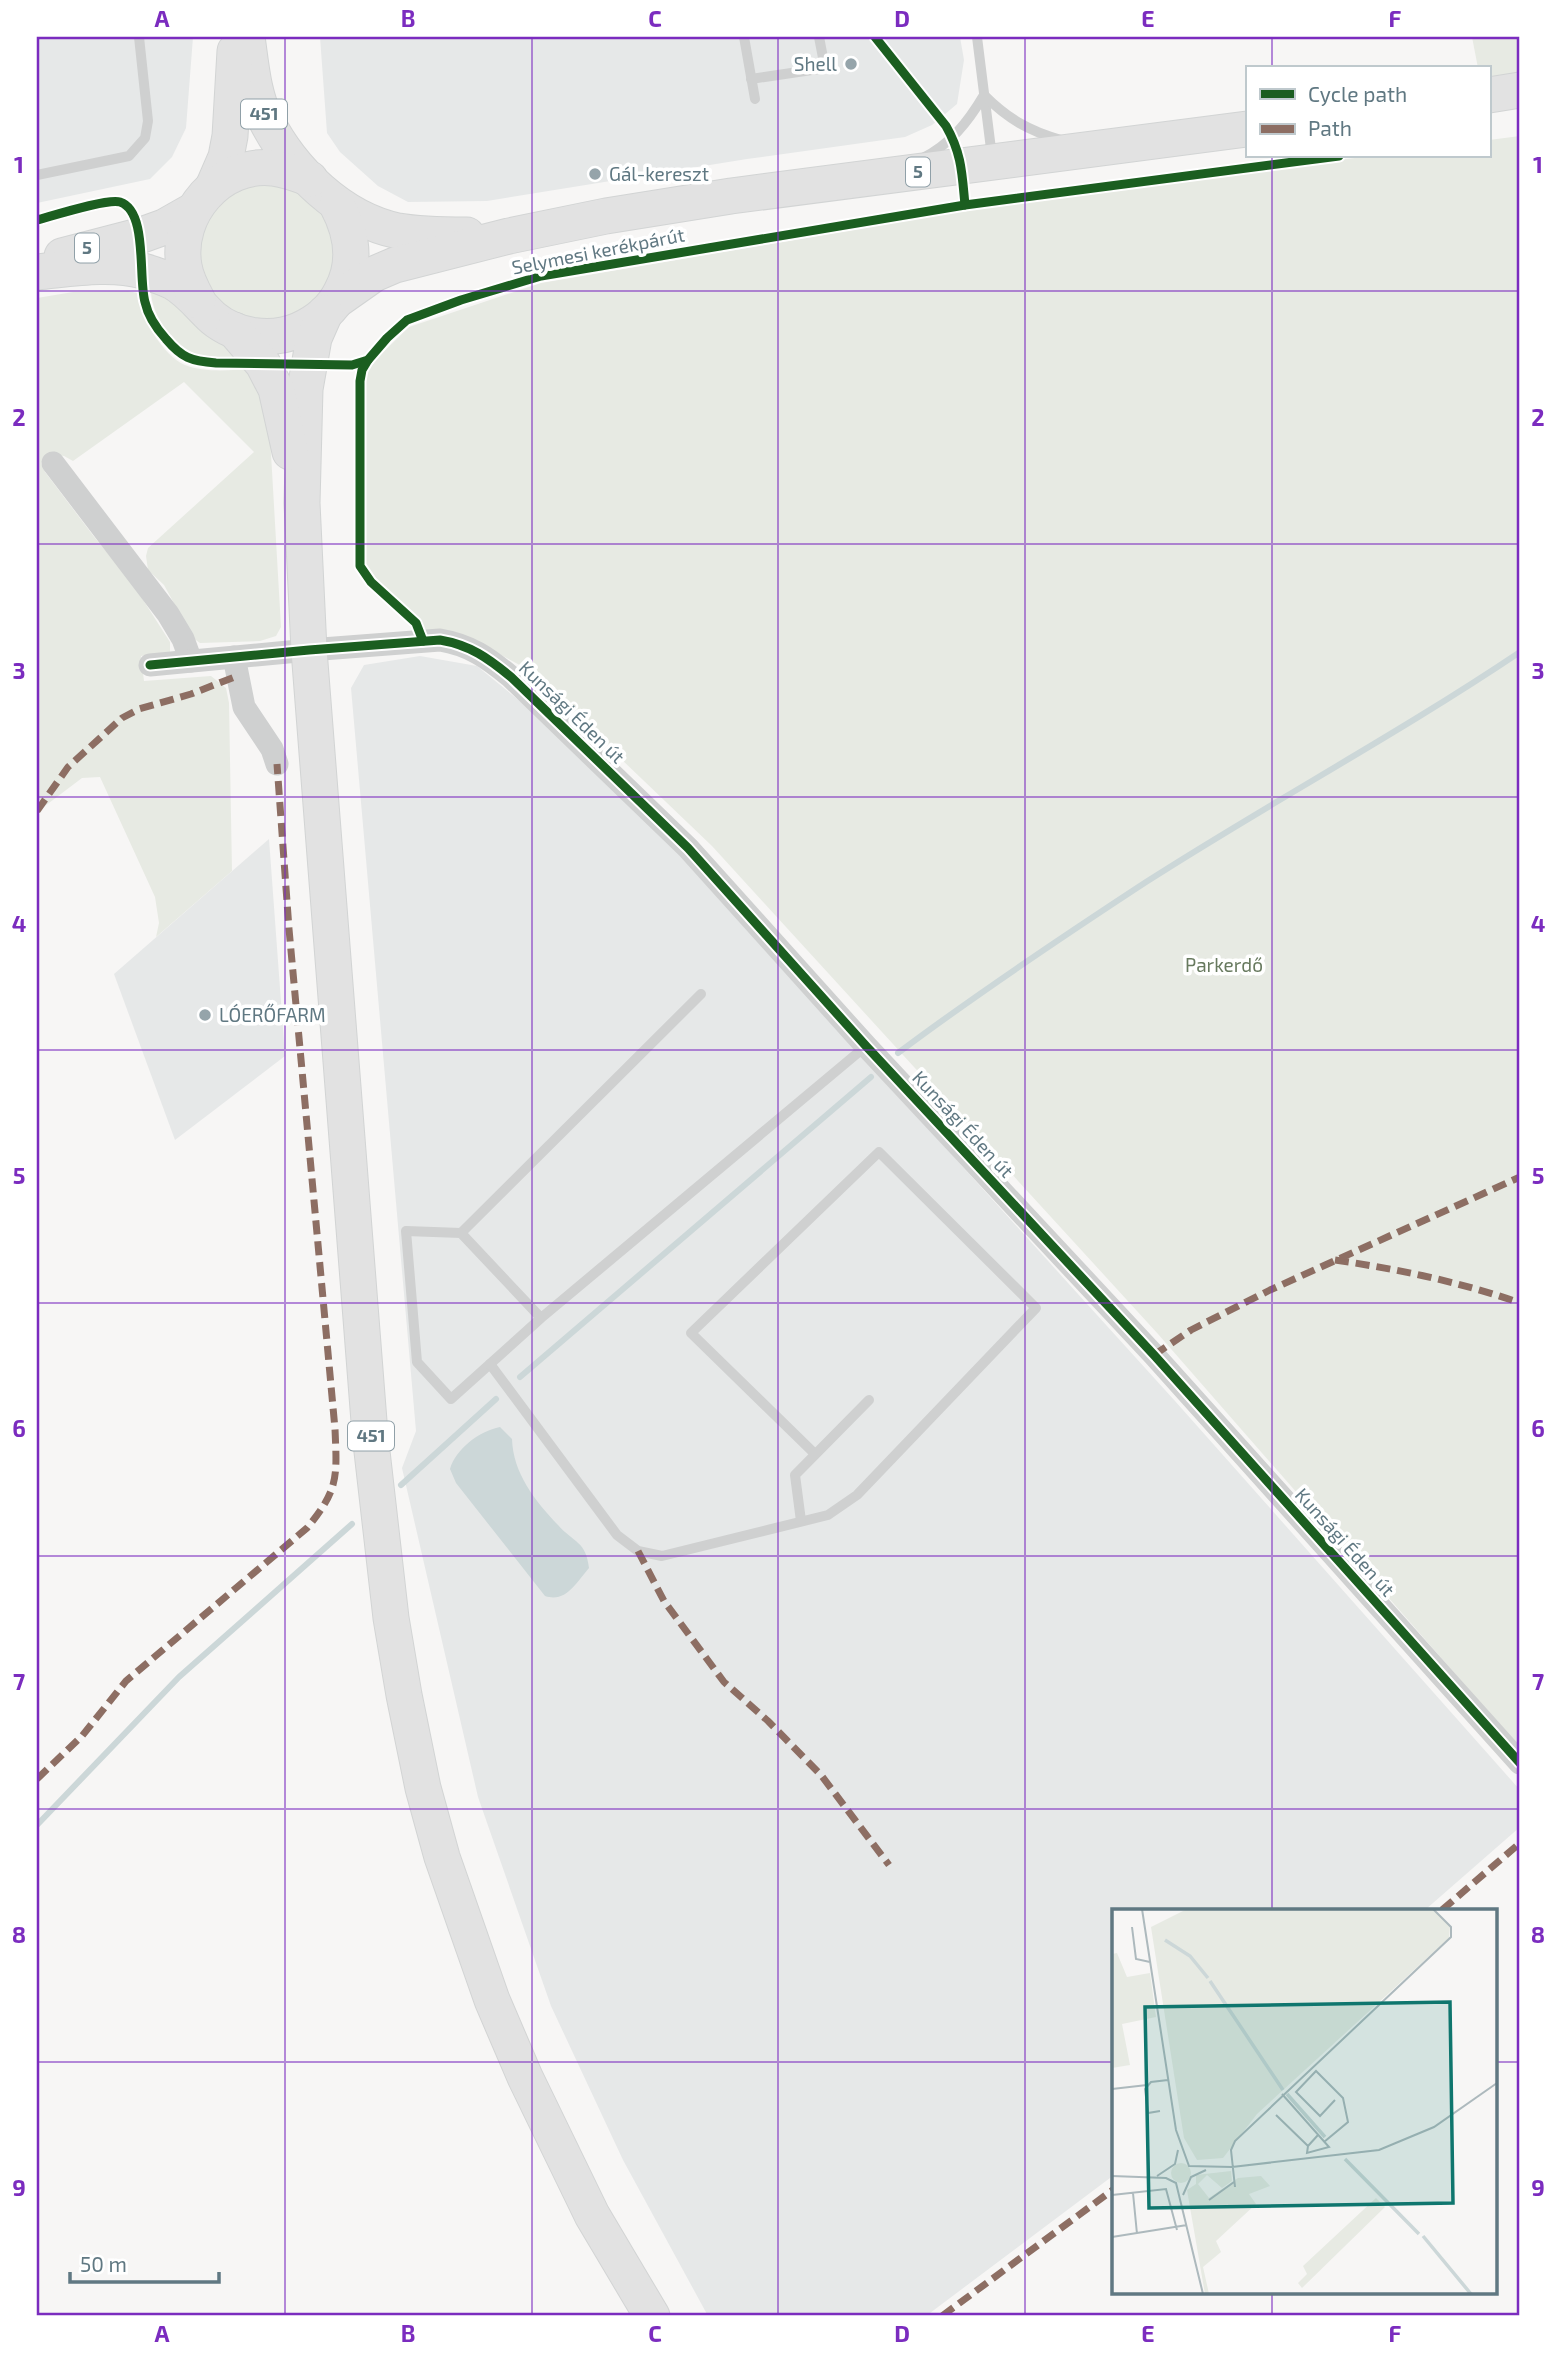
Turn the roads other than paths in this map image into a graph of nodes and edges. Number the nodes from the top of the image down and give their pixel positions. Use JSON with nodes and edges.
{"nodes":[{"id":1,"x":139,"y":37,"type":"edge"},
{"id":2,"x":146,"y":37,"type":"edge"},
{"id":3,"x":236,"y":37,"type":"edge"},
{"id":4,"x":247,"y":37,"type":"edge"},
{"id":5,"x":744,"y":37,"type":"edge"},
{"id":6,"x":819,"y":37,"type":"edge"},
{"id":7,"x":977,"y":37,"type":"edge"},
{"id":8,"x":751,"y":79,"type":"junction"},
{"id":9,"x":1520,"y":90,"type":"edge"},
{"id":10,"x":1490,"y":94,"type":"edge"},
{"id":11,"x":984,"y":95,"type":"junction"},
{"id":12,"x":755,"y":99,"type":"dead end"},
{"id":13,"x":148,"y":121,"type":"junction"},
{"id":14,"x":1246,"y":129,"type":"edge"},
{"id":15,"x":1094,"y":150,"type":"junction"},
{"id":16,"x":993,"y":163,"type":"junction"},
{"id":17,"x":38,"y":174,"type":"edge"},
{"id":18,"x":881,"y":176,"type":"junction"},
{"id":19,"x":310,"y":179,"type":"junction"},
{"id":20,"x":204,"y":198,"type":"junction"},
{"id":21,"x":337,"y":205,"type":"junction"},
{"id":22,"x":509,"y":236,"type":"junction"},
{"id":23,"x":51,"y":260,"type":"edge"},
{"id":24,"x":198,"y":301,"type":"junction"},
{"id":25,"x":331,"y":307,"type":"junction"},
{"id":26,"x":234,"y":330,"type":"junction"},
{"id":27,"x":53,"y":463,"type":"dead end"},
{"id":28,"x":302,"y":503,"type":"junction"},
{"id":29,"x":309,"y":650,"type":"junction"},
{"id":30,"x":234,"y":657,"type":"junction"},
{"id":31,"x":191,"y":661,"type":"junction"},
{"id":32,"x":150,"y":665,"type":"dead end"},
{"id":33,"x":277,"y":764,"type":"dead end"},
{"id":34,"x":701,"y":994,"type":"dead end"},
{"id":35,"x":866,"y":1046,"type":"junction"},
{"id":36,"x":461,"y":1233,"type":"junction"},
{"id":37,"x":541,"y":1318,"type":"junction"},
{"id":38,"x":490,"y":1364,"type":"junction"},
{"id":39,"x":869,"y":1400,"type":"dead end"},
{"id":40,"x":814,"y":1454,"type":"junction"},
{"id":41,"x":801,"y":1521,"type":"junction"},
{"id":42,"x":1520,"y":1763,"type":"edge"},
{"id":43,"x":652,"y":2316,"type":"edge"}],
"edges":[{"from":1,"to":13,"type":"lane"},
{"from":2,"to":13,"type":"lane"},
{"from":3,"to":20,"type":"main road","number":"451"},
{"from":4,"to":19,"type":"main road","number":"451"},
{"from":5,"to":8,"type":"lane"},
{"from":6,"to":8,"type":"lane"},
{"from":7,"to":11,"type":"lane"},
{"from":8,"to":12,"type":"lane"},
{"from":9,"to":10,"type":"main road"},
{"from":11,"to":15,"type":"lane"},
{"from":11,"to":16,"type":"lane"},
{"from":11,"to":18,"type":"lane"},
{"from":13,"to":17,"type":"lane"},
{"from":14,"to":15,"type":"main road","number":"5"},
{"from":15,"to":16,"type":"main road","number":"5"},
{"from":16,"to":18,"type":"main road","number":"5"},
{"from":18,"to":22,"type":"main road","number":"5"},
{"from":19,"to":20,"type":"main road","number":"5"},
{"from":19,"to":21,"type":"main road","number":"5"},
{"from":20,"to":23,"type":"main road","number":"5"},
{"from":20,"to":24,"type":"main road","number":"5"},
{"from":21,"to":22,"type":"main road","number":"5"},
{"from":21,"to":25,"type":"main road","number":"5"},
{"from":22,"to":25,"type":"main road","number":"5"},
{"from":23,"to":24,"type":"main road","number":"5"},
{"from":24,"to":26,"type":"main road","number":"5"},
{"from":25,"to":26,"type":"main road","number":"5"},
{"from":25,"to":28,"type":"main road","number":"451"},
{"from":26,"to":28,"type":"main road","number":"451"},
{"from":27,"to":31,"type":"street"},
{"from":28,"to":29,"type":"main road","number":"451"},
{"from":29,"to":30,"type":"street","name":"Kunsági Éden út"},
{"from":29,"to":35,"type":"street","name":"Kunsági Éden út"},
{"from":29,"to":43,"type":"main road","number":"451"},
{"from":30,"to":31,"type":"street","name":"Kunsági Éden út"},
{"from":30,"to":33,"type":"street"},
{"from":31,"to":32,"type":"street","name":"Kunsági Éden út"},
{"from":34,"to":36,"type":"lane"},
{"from":35,"to":37,"type":"lane"},
{"from":35,"to":42,"type":"street","name":"Kunsági Éden út"},
{"from":36,"to":37,"type":"lane"},
{"from":36,"to":38,"type":"lane"},
{"from":37,"to":38,"type":"lane"},
{"from":38,"to":41,"type":"lane"},
{"from":39,"to":40,"type":"lane"},
{"from":40,"to":41,"type":"lane"},
{"from":40,"to":41,"type":"lane"}]}
